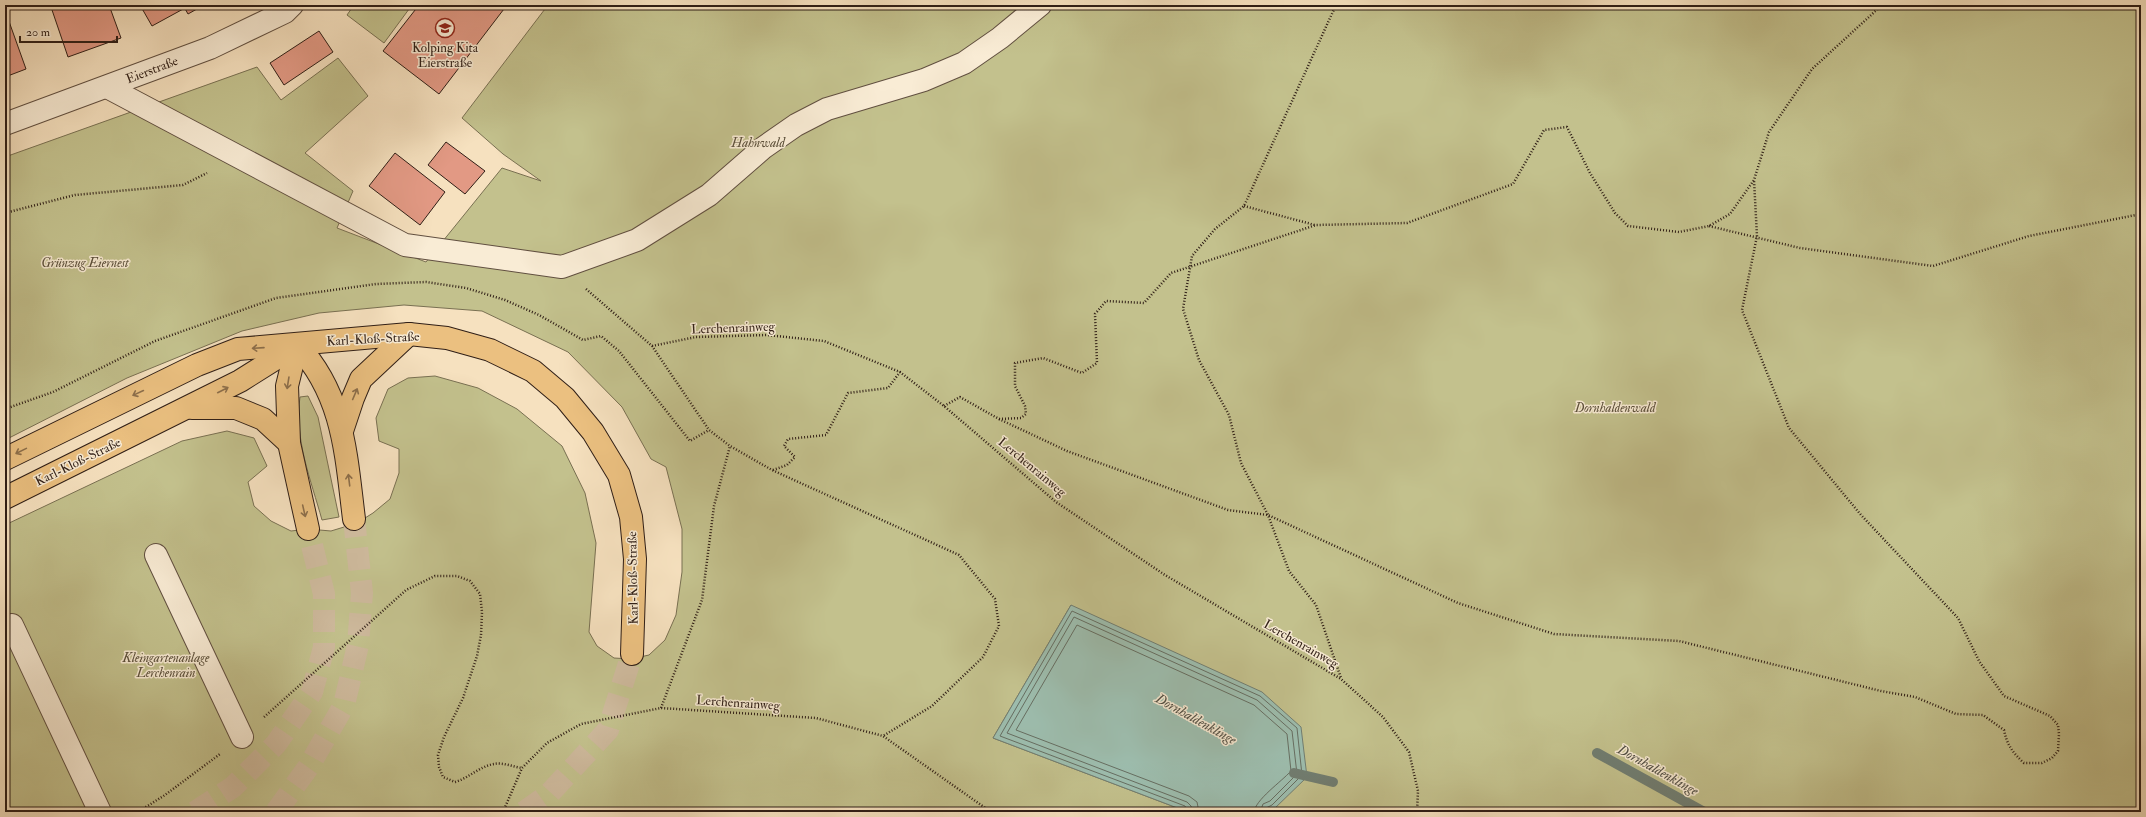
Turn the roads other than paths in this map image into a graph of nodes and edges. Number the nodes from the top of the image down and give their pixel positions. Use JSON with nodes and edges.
{"nodes":[{"id":1,"x":292,"y":5,"type":"edge"},
{"id":2,"x":1040,"y":5,"type":"edge"},
{"id":3,"x":107,"y":87,"type":"junction"},
{"id":4,"x":5,"y":124,"type":"edge"},
{"id":5,"x":409,"y":334,"type":"junction"},
{"id":6,"x":297,"y":345,"type":"junction"},
{"id":7,"x":189,"y":408,"type":"junction"},
{"id":8,"x":342,"y":430,"type":"junction"},
{"id":9,"x":288,"y":443,"type":"junction"},
{"id":10,"x":5,"y":459,"type":"edge"},
{"id":11,"x":5,"y":498,"type":"edge"},
{"id":12,"x":354,"y":519,"type":"tunnel mouth"},
{"id":13,"x":308,"y":529,"type":"tunnel mouth"},
{"id":14,"x":156,"y":555,"type":"dead end"},
{"id":15,"x":12,"y":625,"type":"dead end"},
{"id":16,"x":632,"y":654,"type":"tunnel mouth"},
{"id":17,"x":242,"y":737,"type":"road end"},
{"id":18,"x":100,"y":812,"type":"edge"}],
"edges":[{"from":1,"to":3,"type":"street","name":"Eierstraße"},
{"from":2,"to":3,"type":"street"},
{"from":3,"to":4,"type":"street","name":"Eierstraße"},
{"from":5,"to":6,"type":"main road","name":"Karl-Kloß-Straße"},
{"from":8,"to":5,"type":"main road","one_way":true},
{"from":5,"to":16,"type":"main road","name":"Karl-Kloß-Straße"},
{"from":7,"to":6,"type":"main road","name":"Karl-Kloß-Straße","one_way":true},
{"from":6,"to":8,"type":"main road"},
{"from":6,"to":9,"type":"main road","one_way":true},
{"from":6,"to":10,"type":"main road","name":"Karl-Kloß-Straße","one_way":true},
{"from":7,"to":9,"type":"main road"},
{"from":7,"to":11,"type":"main road","name":"Karl-Kloß-Straße"},
{"from":12,"to":8,"type":"main road","one_way":true},
{"from":9,"to":13,"type":"main road","one_way":true},
{"from":14,"to":17,"type":"street"},
{"from":15,"to":18,"type":"street"}]}
